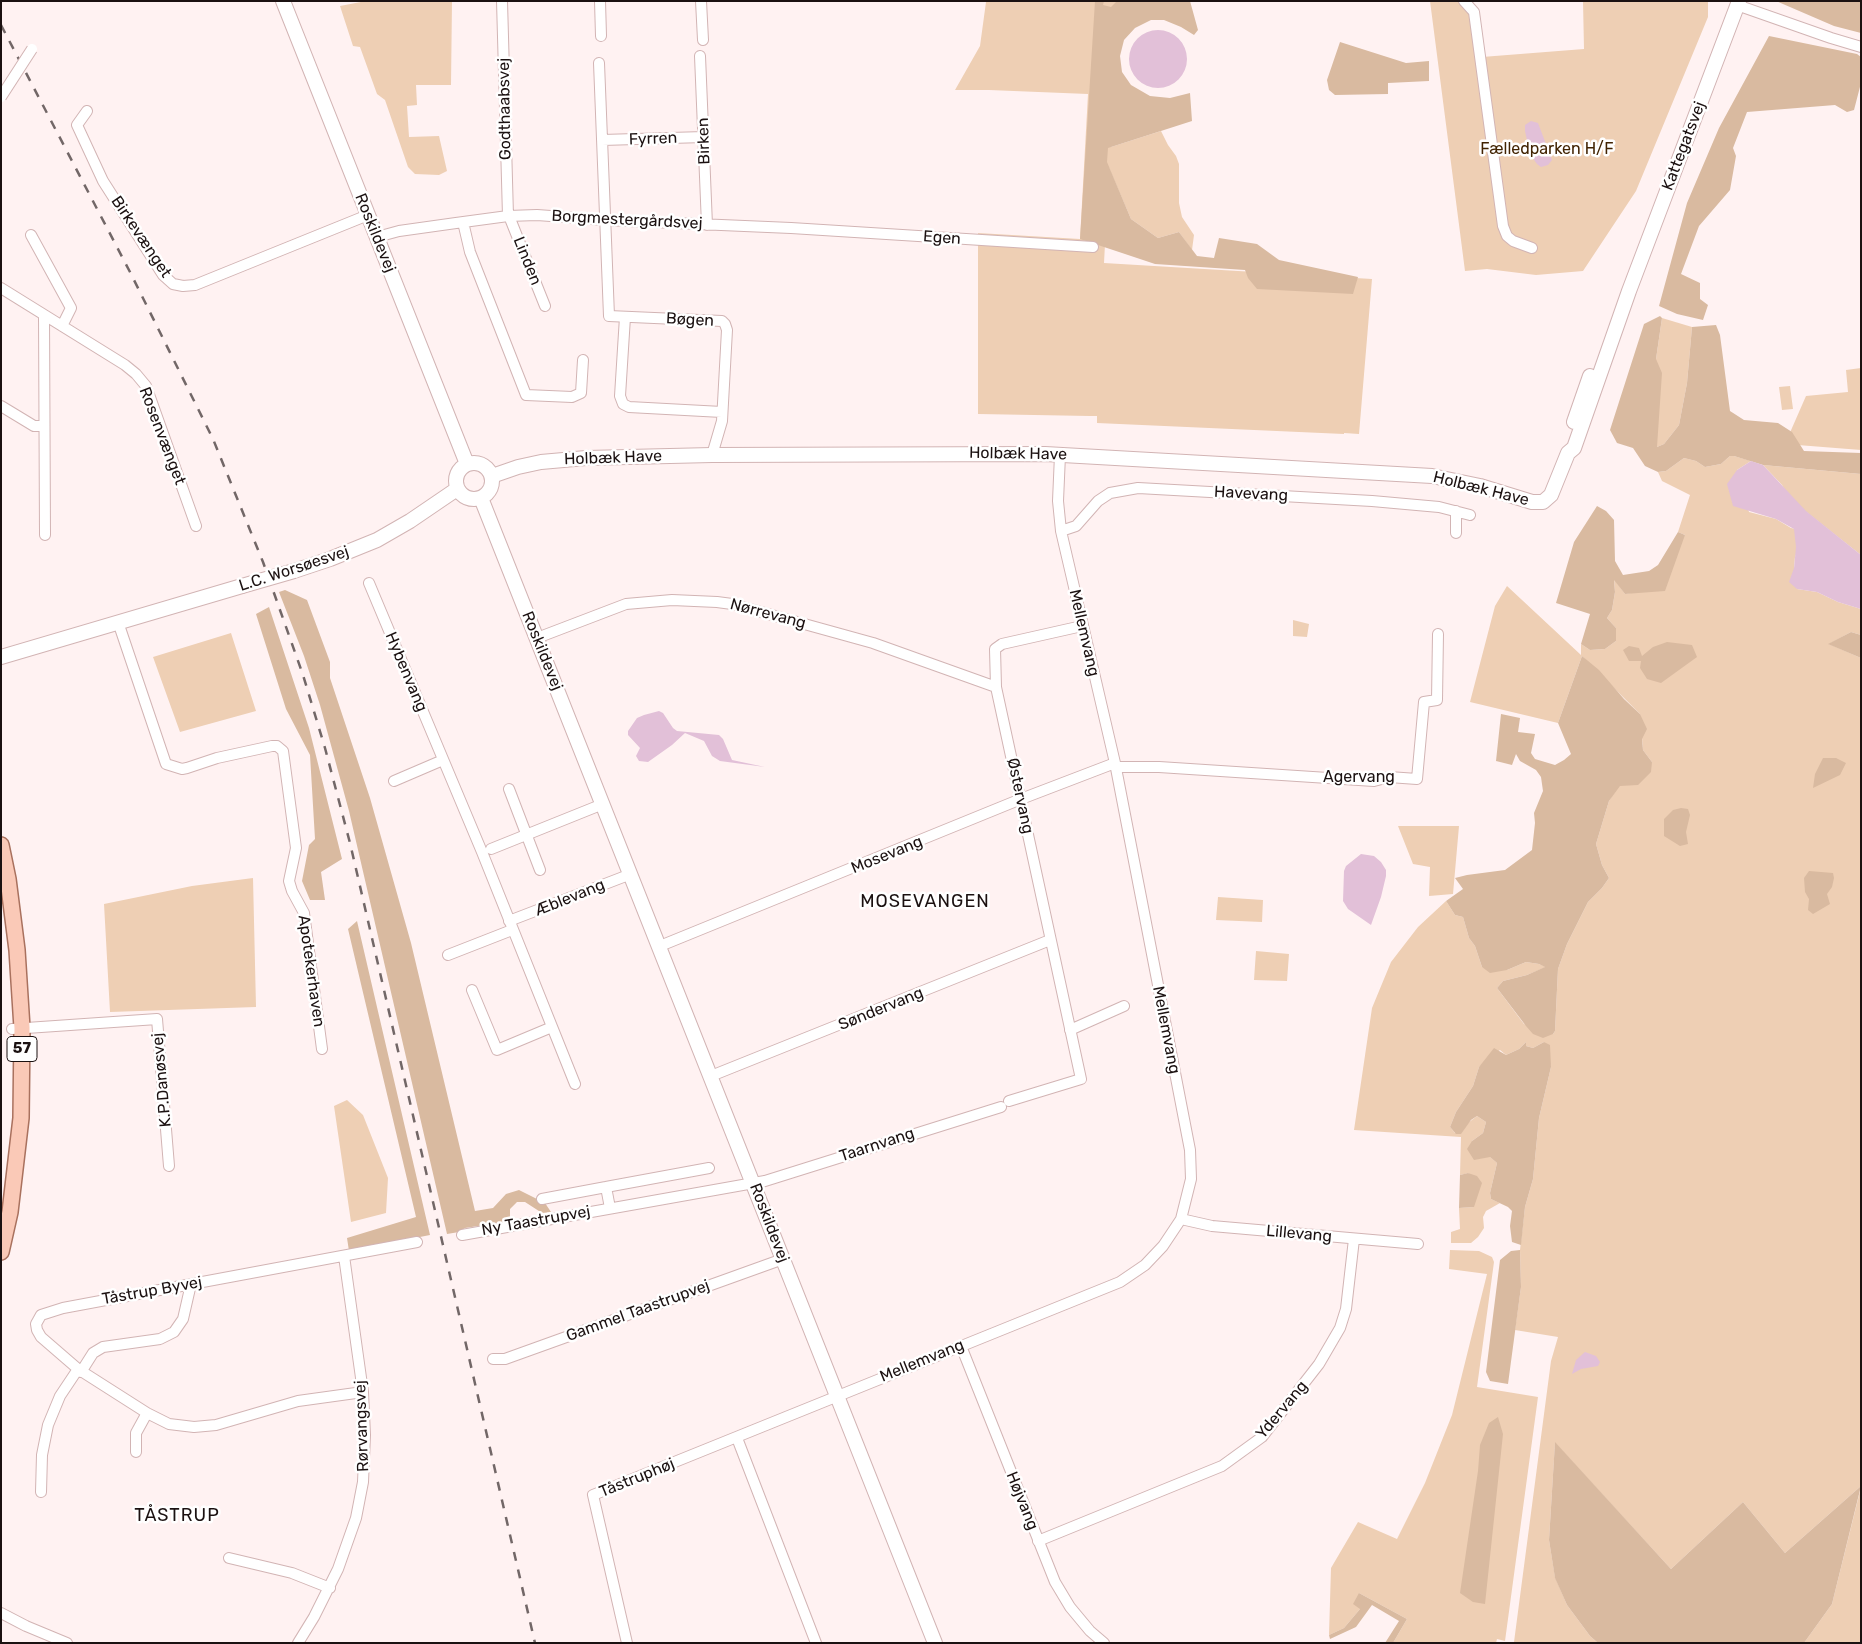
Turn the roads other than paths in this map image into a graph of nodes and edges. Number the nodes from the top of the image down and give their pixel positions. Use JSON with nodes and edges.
{"nodes":[{"id":1,"x":283,"y":1,"type":"edge"},
{"id":2,"x":502,"y":1,"type":"edge"},
{"id":3,"x":600,"y":1,"type":"edge"},
{"id":4,"x":701,"y":1,"type":"edge"},
{"id":5,"x":1464,"y":1,"type":"edge"},
{"id":6,"x":1738,"y":3,"type":"edge"},
{"id":7,"x":601,"y":36,"type":"dead end"},
{"id":8,"x":703,"y":40,"type":"dead end"},
{"id":9,"x":1861,"y":46,"type":"edge"},
{"id":10,"x":32,"y":49,"type":"dead end"},
{"id":11,"x":700,"y":56,"type":"dead end"},
{"id":12,"x":599,"y":63,"type":"dead end"},
{"id":13,"x":1,"y":97,"type":"edge"},
{"id":14,"x":87,"y":111,"type":"dead end"},
{"id":15,"x":704,"y":137,"type":"junction"},
{"id":16,"x":602,"y":140,"type":"junction"},
{"id":17,"x":368,"y":215,"type":"junction"},
{"id":18,"x":509,"y":216,"type":"junction"},
{"id":19,"x":605,"y":220,"type":"junction"},
{"id":20,"x":463,"y":222,"type":"junction"},
{"id":21,"x":707,"y":225,"type":"junction"},
{"id":22,"x":791,"y":228,"type":"joint"},
{"id":23,"x":31,"y":235,"type":"dead end"},
{"id":24,"x":377,"y":238,"type":"junction"},
{"id":25,"x":1093,"y":247,"type":"dead end"},
{"id":26,"x":1532,"y":248,"type":"dead end"},
{"id":27,"x":1,"y":288,"type":"edge"},
{"id":28,"x":1629,"y":291,"type":"junction"},
{"id":29,"x":545,"y":306,"type":"dead end"},
{"id":30,"x":44,"y":315,"type":"junction"},
{"id":31,"x":625,"y":317,"type":"junction"},
{"id":32,"x":62,"y":326,"type":"junction"},
{"id":33,"x":582,"y":360,"type":"dead end"},
{"id":34,"x":1,"y":406,"type":"edge"},
{"id":35,"x":722,"y":412,"type":"junction"},
{"id":36,"x":44,"y":426,"type":"junction"},
{"id":37,"x":1568,"y":453,"type":"junction"},
{"id":38,"x":712,"y":454,"type":"junction"},
{"id":39,"x":1060,"y":455,"type":"junction"},
{"id":40,"x":467,"y":464,"type":"junction"},
{"id":41,"x":492,"y":476,"type":"junction"},
{"id":42,"x":457,"y":489,"type":"junction"},
{"id":43,"x":481,"y":498,"type":"junction"},
{"id":44,"x":1543,"y":502,"type":"joint"},
{"id":45,"x":1456,"y":510,"type":"junction"},
{"id":46,"x":1470,"y":515,"type":"dead end"},
{"id":47,"x":196,"y":526,"type":"dead end"},
{"id":48,"x":1061,"y":531,"type":"junction"},
{"id":49,"x":1456,"y":533,"type":"dead end"},
{"id":50,"x":45,"y":535,"type":"dead end"},
{"id":51,"x":369,"y":584,"type":"dead end"},
{"id":52,"x":118,"y":622,"type":"junction"},
{"id":53,"x":1082,"y":626,"type":"junction"},
{"id":54,"x":1438,"y":634,"type":"dead end"},
{"id":55,"x":538,"y":638,"type":"junction"},
{"id":56,"x":1,"y":656,"type":"edge"},
{"id":57,"x":996,"y":687,"type":"junction"},
{"id":58,"x":443,"y":760,"type":"junction"},
{"id":59,"x":1115,"y":765,"type":"junction"},
{"id":60,"x":394,"y":781,"type":"dead end"},
{"id":61,"x":509,"y":789,"type":"dead end"},
{"id":62,"x":1021,"y":799,"type":"junction"},
{"id":63,"x":603,"y":804,"type":"junction"},
{"id":64,"x":527,"y":834,"type":"junction"},
{"id":65,"x":1,"y":845,"type":"edge"},
{"id":66,"x":486,"y":850,"type":"junction"},
{"id":67,"x":540,"y":870,"type":"dead end"},
{"id":68,"x":631,"y":874,"type":"junction"},
{"id":69,"x":1,"y":880,"type":"edge"},
{"id":70,"x":511,"y":926,"type":"junction"},
{"id":71,"x":1050,"y":940,"type":"junction"},
{"id":72,"x":660,"y":946,"type":"junction"},
{"id":73,"x":448,"y":955,"type":"dead end"},
{"id":74,"x":472,"y":990,"type":"dead end"},
{"id":75,"x":1124,"y":1006,"type":"dead end"},
{"id":76,"x":552,"y":1027,"type":"junction"},
{"id":77,"x":17,"y":1028,"type":"junction"},
{"id":78,"x":1070,"y":1030,"type":"junction"},
{"id":79,"x":322,"y":1049,"type":"dead end"},
{"id":80,"x":711,"y":1076,"type":"junction"},
{"id":81,"x":575,"y":1084,"type":"dead end"},
{"id":82,"x":1005,"y":1104,"type":"joint"},
{"id":83,"x":169,"y":1166,"type":"dead end"},
{"id":84,"x":709,"y":1168,"type":"dead end"},
{"id":85,"x":754,"y":1182,"type":"junction"},
{"id":86,"x":606,"y":1187,"type":"junction"},
{"id":87,"x":542,"y":1199,"type":"dead end"},
{"id":88,"x":1,"y":1202,"type":"edge"},
{"id":89,"x":610,"y":1208,"type":"junction"},
{"id":90,"x":1181,"y":1219,"type":"junction"},
{"id":91,"x":462,"y":1235,"type":"dead end"},
{"id":92,"x":1354,"y":1239,"type":"junction"},
{"id":93,"x":417,"y":1242,"type":"dead end"},
{"id":94,"x":1418,"y":1244,"type":"dead end"},
{"id":95,"x":1,"y":1252,"type":"edge"},
{"id":96,"x":344,"y":1256,"type":"junction"},
{"id":97,"x":782,"y":1259,"type":"junction"},
{"id":98,"x":191,"y":1284,"type":"junction"},
{"id":99,"x":961,"y":1346,"type":"junction"},
{"id":100,"x":493,"y":1359,"type":"dead end"},
{"id":101,"x":80,"y":1370,"type":"junction"},
{"id":102,"x":363,"y":1392,"type":"junction"},
{"id":103,"x":838,"y":1397,"type":"junction"},
{"id":104,"x":147,"y":1414,"type":"junction"},
{"id":105,"x":736,"y":1438,"type":"junction"},
{"id":106,"x":136,"y":1452,"type":"dead end"},
{"id":107,"x":41,"y":1492,"type":"dead end"},
{"id":108,"x":1038,"y":1541,"type":"junction"},
{"id":109,"x":230,"y":1558,"type":"dead end"},
{"id":110,"x":330,"y":1588,"type":"junction"},
{"id":111,"x":1,"y":1613,"type":"edge"},
{"id":112,"x":67,"y":1643,"type":"edge"},
{"id":113,"x":298,"y":1643,"type":"edge"},
{"id":114,"x":626,"y":1643,"type":"edge"},
{"id":115,"x":816,"y":1643,"type":"edge"},
{"id":116,"x":935,"y":1643,"type":"edge"},
{"id":117,"x":1104,"y":1643,"type":"edge"}],
"edges":[{"from":1,"to":17,"type":"street","name":"Roskildevej"},
{"from":2,"to":18,"type":"street","name":"Godthaabsvej"},
{"from":3,"to":7,"type":"street"},
{"from":4,"to":8,"type":"street"},
{"from":5,"to":26,"type":"street"},
{"from":6,"to":9,"type":"street"},
{"from":6,"to":28,"type":"street","name":"Kattegatsvej"},
{"from":10,"to":13,"type":"street","bridge":true},
{"from":11,"to":15,"type":"street","name":"Birken"},
{"from":12,"to":16,"type":"street"},
{"from":14,"to":17,"type":"street","name":"Birkevænget"},
{"from":15,"to":16,"type":"street","name":"Fyrren"},
{"from":15,"to":21,"type":"street","name":"Birken"},
{"from":16,"to":19,"type":"street"},
{"from":17,"to":24,"type":"street","name":"Roskildevej"},
{"from":18,"to":19,"type":"street","name":"Borgmestergårdsvej"},
{"from":18,"to":20,"type":"street","name":"Borgmestergårdsvej"},
{"from":18,"to":29,"type":"street","name":"Linden"},
{"from":19,"to":21,"type":"street","name":"Borgmestergårdsvej"},
{"from":19,"to":31,"type":"street","name":"Bøgen"},
{"from":20,"to":24,"type":"street","name":"Borgmestergårdsvej"},
{"from":20,"to":33,"type":"street"},
{"from":21,"to":22,"type":"street","name":"Borgmestergårdsvej"},
{"from":22,"to":25,"type":"street","name":"Egen"},
{"from":23,"to":32,"type":"street"},
{"from":24,"to":40,"type":"street","name":"Roskildevej"},
{"from":27,"to":30,"type":"street","name":"Rosenvænget"},
{"from":28,"to":37,"type":"street","name":"Kattegatsvej"},
{"from":28,"to":37,"type":"street","name":"Kattegatsvej"},
{"from":30,"to":32,"type":"street","name":"Rosenvænget"},
{"from":30,"to":36,"type":"street"},
{"from":31,"to":35,"type":"street"},
{"from":31,"to":35,"type":"street","name":"Bøgen"},
{"from":32,"to":47,"type":"street","name":"Rosenvænget"},
{"from":34,"to":36,"type":"street"},
{"from":35,"to":38,"type":"street","name":"Bøgen"},
{"from":36,"to":50,"type":"street"},
{"from":37,"to":44,"type":"street","name":"Kattegatsvej"},
{"from":38,"to":39,"type":"street","name":"Holbæk Have"},
{"from":38,"to":41,"type":"street","name":"Holbæk Have"},
{"from":39,"to":44,"type":"street","name":"Holbæk Have"},
{"from":39,"to":48,"type":"street","name":"Mellemvang"},
{"from":40,"to":41,"type":"street"},
{"from":40,"to":42,"type":"street"},
{"from":41,"to":43,"type":"street"},
{"from":42,"to":43,"type":"street"},
{"from":42,"to":52,"type":"street","name":"L.C. Worsøesvej","bridge":true},
{"from":43,"to":55,"type":"street","name":"Roskildevej"},
{"from":45,"to":46,"type":"street","name":"Havevang"},
{"from":45,"to":48,"type":"street","name":"Havevang"},
{"from":45,"to":49,"type":"street"},
{"from":48,"to":53,"type":"street","name":"Mellemvang"},
{"from":51,"to":58,"type":"street","name":"Hybenvang"},
{"from":52,"to":56,"type":"street","name":"L.C. Worsøesvej"},
{"from":52,"to":79,"type":"street","name":"Apotekerhaven"},
{"from":53,"to":57,"type":"street","name":"Østervang"},
{"from":53,"to":59,"type":"street","name":"Mellemvang"},
{"from":54,"to":59,"type":"street","name":"Agervang"},
{"from":55,"to":57,"type":"street","name":"Nørrevang"},
{"from":55,"to":63,"type":"street","name":"Roskildevej"},
{"from":57,"to":62,"type":"street","name":"Østervang"},
{"from":58,"to":60,"type":"street"},
{"from":58,"to":66,"type":"street","name":"Hybenvang"},
{"from":59,"to":62,"type":"street","name":"Mosevang"},
{"from":59,"to":90,"type":"street","name":"Mellemvang"},
{"from":61,"to":64,"type":"street"},
{"from":62,"to":71,"type":"street","name":"Østervang"},
{"from":62,"to":72,"type":"street","name":"Mosevang"},
{"from":63,"to":64,"type":"street"},
{"from":63,"to":68,"type":"street","name":"Roskildevej"},
{"from":64,"to":66,"type":"street"},
{"from":64,"to":67,"type":"street"},
{"from":65,"to":77,"type":"main road","number":"57"},
{"from":66,"to":70,"type":"street","name":"Hybenvang"},
{"from":68,"to":70,"type":"street","name":"Æblevang"},
{"from":68,"to":72,"type":"street","name":"Roskildevej"},
{"from":69,"to":77,"type":"main road","number":"57"},
{"from":70,"to":73,"type":"street"},
{"from":70,"to":76,"type":"street","name":"Hybenvang"},
{"from":71,"to":78,"type":"street","name":"Østervang"},
{"from":71,"to":80,"type":"street","name":"Søndervang"},
{"from":72,"to":80,"type":"street","name":"Roskildevej"},
{"from":74,"to":76,"type":"street"},
{"from":75,"to":78,"type":"street"},
{"from":76,"to":81,"type":"street","name":"Hybenvang"},
{"from":77,"to":83,"type":"street","name":"K.P.Danøsvej"},
{"from":77,"to":88,"type":"main road","number":"57"},
{"from":77,"to":95,"type":"main road","number":"57"},
{"from":78,"to":82,"type":"street","name":"Østervang"},
{"from":80,"to":85,"type":"street","name":"Roskildevej"},
{"from":82,"to":85,"type":"street","name":"Taarnvang"},
{"from":84,"to":86,"type":"street","name":"Ny Taastrupvej"},
{"from":85,"to":89,"type":"street","name":"Ny Taastrupvej"},
{"from":85,"to":97,"type":"street","name":"Roskildevej"},
{"from":86,"to":87,"type":"street","name":"Ny Taastrupvej"},
{"from":86,"to":89,"type":"street","name":"Ny Taastrupvej"},
{"from":89,"to":91,"type":"street","name":"Ny Taastrupvej"},
{"from":90,"to":92,"type":"street","name":"Lillevang"},
{"from":90,"to":99,"type":"street","name":"Mellemvang"},
{"from":92,"to":94,"type":"street","name":"Lillevang"},
{"from":92,"to":108,"type":"street","name":"Ydervang"},
{"from":93,"to":96,"type":"street","name":"Tåstrup Byvej"},
{"from":96,"to":98,"type":"street","name":"Tåstrup Byvej"},
{"from":96,"to":102,"type":"street","name":"Rørvangsvej"},
{"from":97,"to":100,"type":"street","name":"Gammel Taastrupvej"},
{"from":97,"to":103,"type":"street","name":"Roskildevej"},
{"from":98,"to":101,"type":"street"},
{"from":98,"to":101,"type":"street","name":"Tåstrup Byvej"},
{"from":99,"to":103,"type":"street","name":"Mellemvang"},
{"from":99,"to":108,"type":"street","name":"Højvang"},
{"from":101,"to":104,"type":"street","name":"Tåstrup Byvej"},
{"from":101,"to":107,"type":"street"},
{"from":102,"to":104,"type":"street","name":"Tåstrup Byvej"},
{"from":102,"to":110,"type":"street","name":"Rørvangsvej"},
{"from":103,"to":105,"type":"street","name":"Tåstruphøj"},
{"from":103,"to":116,"type":"street","name":"Roskildevej"},
{"from":104,"to":106,"type":"street"},
{"from":105,"to":114,"type":"street","name":"Tåstruphøj"},
{"from":105,"to":115,"type":"street"},
{"from":108,"to":117,"type":"street","name":"Højvang"},
{"from":109,"to":110,"type":"street"},
{"from":110,"to":113,"type":"street","name":"Rørvangsvej"},
{"from":111,"to":112,"type":"street"}]}
